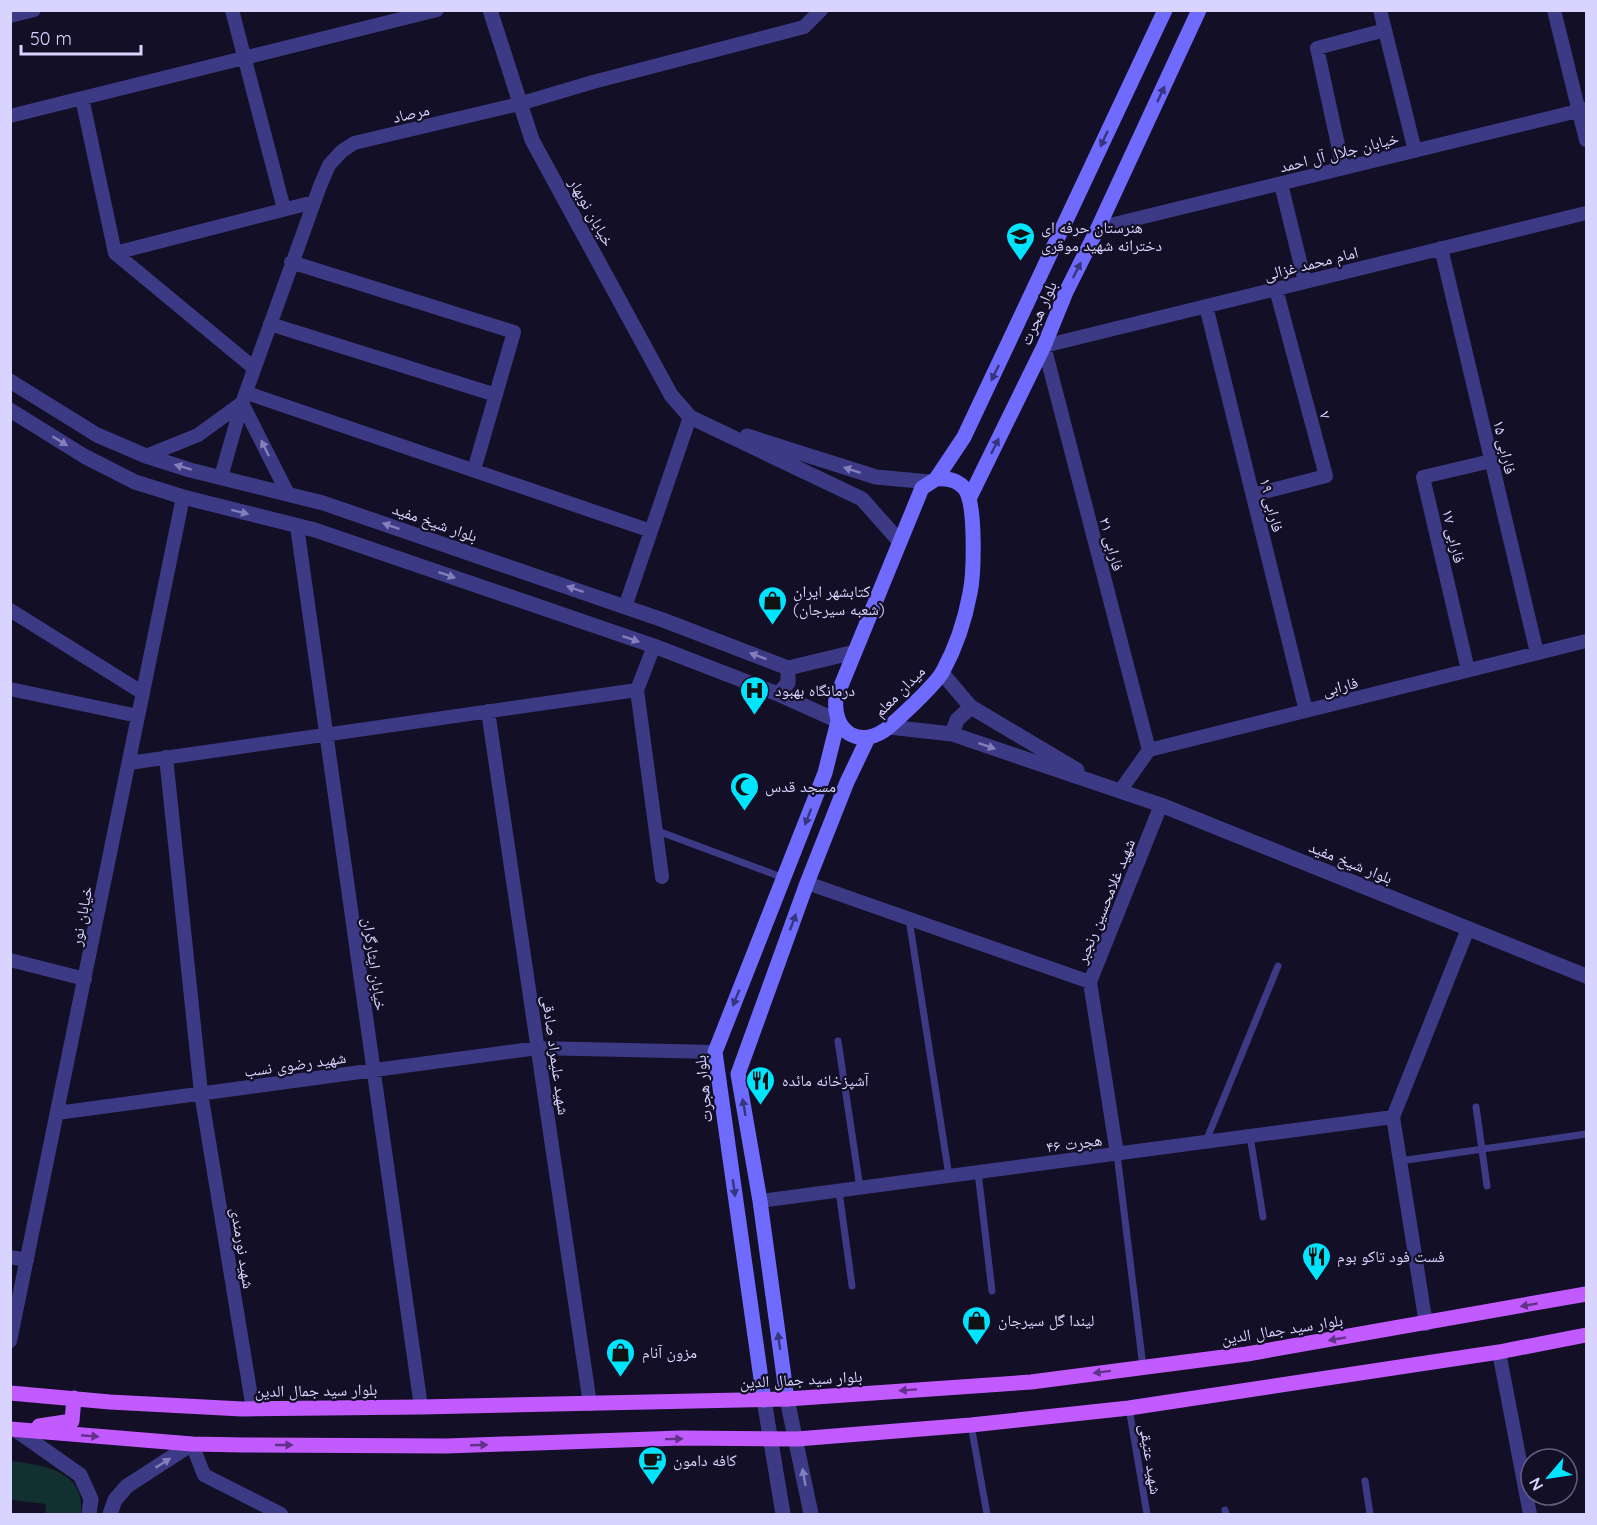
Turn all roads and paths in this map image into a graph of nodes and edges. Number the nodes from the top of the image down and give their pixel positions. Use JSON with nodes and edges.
{"nodes":[{"id":1,"x":34,"y":10,"type":"edge"},
{"id":2,"x":232,"y":10,"type":"edge"},
{"id":3,"x":437,"y":10,"type":"edge"},
{"id":4,"x":490,"y":10,"type":"edge"},
{"id":5,"x":821,"y":10,"type":"edge"},
{"id":6,"x":1165,"y":10,"type":"edge"},
{"id":7,"x":1199,"y":10,"type":"edge"},
{"id":8,"x":1380,"y":10,"type":"edge"},
{"id":9,"x":1554,"y":10,"type":"edge"},
{"id":10,"x":10,"y":16,"type":"edge"},
{"id":11,"x":1385,"y":30,"type":"junction"},
{"id":12,"x":244,"y":58,"type":"junction"},
{"id":13,"x":82,"y":98,"type":"junction"},
{"id":14,"x":519,"y":104,"type":"junction"},
{"id":15,"x":1583,"y":110,"type":"edge"},
{"id":16,"x":10,"y":116,"type":"edge"},
{"id":17,"x":1587,"y":140,"type":"edge"},
{"id":18,"x":1415,"y":151,"type":"junction"},
{"id":19,"x":1343,"y":168,"type":"junction"},
{"id":20,"x":1281,"y":183,"type":"junction"},
{"id":21,"x":314,"y":202,"type":"junction"},
{"id":22,"x":284,"y":209,"type":"junction"},
{"id":23,"x":1587,"y":213,"type":"edge"},
{"id":24,"x":1098,"y":228,"type":"junction"},
{"id":25,"x":1441,"y":248,"type":"junction"},
{"id":26,"x":115,"y":253,"type":"junction"},
{"id":27,"x":291,"y":262,"type":"junction"},
{"id":28,"x":1305,"y":282,"type":"junction"},
{"id":29,"x":1276,"y":289,"type":"junction"},
{"id":30,"x":1206,"y":306,"type":"junction"},
{"id":31,"x":270,"y":324,"type":"junction"},
{"id":32,"x":1044,"y":346,"type":"junction"},
{"id":33,"x":254,"y":368,"type":"junction"},
{"id":34,"x":10,"y":381,"type":"edge"},
{"id":35,"x":496,"y":395,"type":"junction"},
{"id":36,"x":244,"y":398,"type":"junction"},
{"id":37,"x":10,"y":410,"type":"edge"},
{"id":38,"x":690,"y":417,"type":"junction"},
{"id":39,"x":146,"y":456,"type":"junction"},
{"id":40,"x":1491,"y":461,"type":"junction"},
{"id":41,"x":474,"y":470,"type":"junction"},
{"id":42,"x":221,"y":477,"type":"junction"},
{"id":43,"x":876,"y":477,"type":"junction"},
{"id":44,"x":933,"y":481,"type":"junction"},
{"id":45,"x":288,"y":494,"type":"junction"},
{"id":46,"x":1253,"y":495,"type":"junction"},
{"id":47,"x":183,"y":497,"type":"junction"},
{"id":48,"x":862,"y":499,"type":"junction"},
{"id":49,"x":969,"y":499,"type":"junction"},
{"id":50,"x":297,"y":526,"type":"junction"},
{"id":51,"x":651,"y":531,"type":"junction"},
{"id":52,"x":900,"y":542,"type":"junction"},
{"id":53,"x":626,"y":606,"type":"junction"},
{"id":54,"x":10,"y":610,"type":"edge"},
{"id":55,"x":1587,"y":641,"type":"edge"},
{"id":56,"x":654,"y":646,"type":"junction"},
{"id":57,"x":855,"y":652,"type":"junction"},
{"id":58,"x":1537,"y":653,"type":"junction"},
{"id":59,"x":788,"y":668,"type":"junction"},
{"id":60,"x":1468,"y":670,"type":"junction"},
{"id":61,"x":942,"y":673,"type":"junction"},
{"id":62,"x":10,"y":689,"type":"edge"},
{"id":63,"x":637,"y":690,"type":"junction"},
{"id":64,"x":143,"y":693,"type":"junction"},
{"id":65,"x":778,"y":694,"type":"junction"},
{"id":66,"x":971,"y":707,"type":"junction"},
{"id":67,"x":488,"y":711,"type":"junction"},
{"id":68,"x":1306,"y":711,"type":"junction"},
{"id":69,"x":138,"y":716,"type":"junction"},
{"id":70,"x":838,"y":722,"type":"junction"},
{"id":71,"x":889,"y":727,"type":"junction"},
{"id":72,"x":326,"y":734,"type":"junction"},
{"id":73,"x":952,"y":734,"type":"junction"},
{"id":74,"x":868,"y":738,"type":"junction"},
{"id":75,"x":1149,"y":750,"type":"junction"},
{"id":76,"x":166,"y":757,"type":"junction"},
{"id":77,"x":129,"y":763,"type":"junction"},
{"id":78,"x":1100,"y":784,"type":"junction"},
{"id":79,"x":1120,"y":791,"type":"junction"},
{"id":80,"x":1161,"y":805,"type":"junction"},
{"id":81,"x":655,"y":830,"type":"junction"},
{"id":82,"x":662,"y":877,"type":"dead end"},
{"id":83,"x":784,"y":879,"type":"junction"},
{"id":84,"x":807,"y":883,"type":"junction"},
{"id":85,"x":909,"y":919,"type":"junction"},
{"id":86,"x":1468,"y":928,"type":"junction"},
{"id":87,"x":10,"y":960,"type":"edge"},
{"id":88,"x":1278,"y":966,"type":"dead end"},
{"id":89,"x":1587,"y":976,"type":"edge"},
{"id":90,"x":85,"y":979,"type":"junction"},
{"id":91,"x":1090,"y":982,"type":"junction"},
{"id":92,"x":838,"y":1041,"type":"dead end"},
{"id":93,"x":538,"y":1048,"type":"junction"},
{"id":94,"x":715,"y":1052,"type":"junction"},
{"id":95,"x":373,"y":1070,"type":"junction"},
{"id":96,"x":201,"y":1094,"type":"junction"},
{"id":97,"x":1476,"y":1107,"type":"dead end"},
{"id":98,"x":57,"y":1113,"type":"junction"},
{"id":99,"x":1392,"y":1117,"type":"junction"},
{"id":100,"x":1587,"y":1134,"type":"edge"},
{"id":101,"x":1250,"y":1136,"type":"junction"},
{"id":102,"x":1206,"y":1142,"type":"junction"},
{"id":103,"x":1482,"y":1149,"type":"junction"},
{"id":104,"x":1117,"y":1154,"type":"junction"},
{"id":105,"x":1400,"y":1161,"type":"junction"},
{"id":106,"x":978,"y":1172,"type":"junction"},
{"id":107,"x":949,"y":1176,"type":"junction"},
{"id":108,"x":1488,"y":1186,"type":"dead end"},
{"id":109,"x":860,"y":1188,"type":"junction"},
{"id":110,"x":839,"y":1191,"type":"junction"},
{"id":111,"x":760,"y":1201,"type":"junction"},
{"id":112,"x":1263,"y":1217,"type":"dead end"},
{"id":113,"x":10,"y":1257,"type":"edge"},
{"id":114,"x":27,"y":1260,"type":"junction"},
{"id":115,"x":852,"y":1286,"type":"dead end"},
{"id":116,"x":992,"y":1291,"type":"dead end"},
{"id":117,"x":1587,"y":1294,"type":"edge"},
{"id":118,"x":1426,"y":1324,"type":"junction"},
{"id":119,"x":1587,"y":1335,"type":"edge"},
{"id":120,"x":10,"y":1341,"type":"edge"},
{"id":121,"x":1499,"y":1352,"type":"junction"},
{"id":122,"x":1143,"y":1367,"type":"junction"},
{"id":123,"x":10,"y":1393,"type":"edge"},
{"id":124,"x":74,"y":1398,"type":"junction"},
{"id":125,"x":788,"y":1399,"type":"junction"},
{"id":126,"x":764,"y":1400,"type":"junction"},
{"id":127,"x":591,"y":1404,"type":"junction"},
{"id":128,"x":421,"y":1407,"type":"junction"},
{"id":129,"x":1130,"y":1408,"type":"junction"},
{"id":130,"x":253,"y":1409,"type":"junction"},
{"id":131,"x":971,"y":1425,"type":"junction"},
{"id":132,"x":13,"y":1430,"type":"edge"},
{"id":133,"x":797,"y":1439,"type":"junction"},
{"id":134,"x":770,"y":1441,"type":"junction"},
{"id":135,"x":192,"y":1444,"type":"junction"},
{"id":136,"x":1365,"y":1481,"type":"dead end"},
{"id":137,"x":89,"y":1515,"type":"edge"},
{"id":138,"x":110,"y":1515,"type":"edge"},
{"id":139,"x":281,"y":1515,"type":"edge"},
{"id":140,"x":783,"y":1515,"type":"edge"},
{"id":141,"x":811,"y":1515,"type":"edge"},
{"id":142,"x":987,"y":1515,"type":"edge"},
{"id":143,"x":1147,"y":1515,"type":"edge"},
{"id":144,"x":1370,"y":1515,"type":"edge"},
{"id":145,"x":1530,"y":1515,"type":"edge"}],
"edges":[{"from":1,"to":10,"type":"street"},
{"from":2,"to":12,"type":"street"},
{"from":3,"to":12,"type":"street"},
{"from":4,"to":14,"type":"street","name":"خیابان نوبهار"},
{"from":5,"to":14,"type":"street","name":"مرصاد"},
{"from":6,"to":44,"type":"main road","name":"بلوار هجرت","one_way":true},
{"from":24,"to":7,"type":"main road","name":"بلوار هجرت","one_way":true},
{"from":8,"to":11,"type":"street"},
{"from":9,"to":15,"type":"street"},
{"from":11,"to":18,"type":"street"},
{"from":11,"to":19,"type":"street"},
{"from":12,"to":13,"type":"street"},
{"from":12,"to":22,"type":"street"},
{"from":13,"to":16,"type":"street"},
{"from":13,"to":26,"type":"street"},
{"from":14,"to":21,"type":"street","name":"مرصاد"},
{"from":14,"to":38,"type":"street","name":"خیابان نوبهار"},
{"from":15,"to":17,"type":"street"},
{"from":15,"to":18,"type":"street","name":"خیابان جلال آل احمد"},
{"from":18,"to":19,"type":"street","name":"خیابان جلال آل احمد"},
{"from":19,"to":20,"type":"street","name":"خیابان جلال آل احمد"},
{"from":20,"to":24,"type":"street","name":"خیابان جلال آل احمد"},
{"from":20,"to":28,"type":"street"},
{"from":21,"to":22,"type":"street"},
{"from":21,"to":27,"type":"street","name":"مرصاد"},
{"from":22,"to":26,"type":"street"},
{"from":23,"to":25,"type":"street","name":"امام محمد غزالی"},
{"from":32,"to":24,"type":"main road","name":"بلوار هجرت","one_way":true},
{"from":25,"to":28,"type":"street","name":"امام محمد غزالی"},
{"from":25,"to":40,"type":"street","name":"فارابی ۱۵"},
{"from":26,"to":33,"type":"street"},
{"from":27,"to":31,"type":"street","name":"مرصاد"},
{"from":27,"to":35,"type":"street"},
{"from":28,"to":29,"type":"street","name":"امام محمد غزالی"},
{"from":29,"to":30,"type":"street","name":"امام محمد غزالی"},
{"from":29,"to":46,"type":"street","name":"۷"},
{"from":30,"to":32,"type":"street","name":"امام محمد غزالی"},
{"from":30,"to":46,"type":"street","name":"فارابی ۱۹"},
{"from":31,"to":33,"type":"street","name":"مرصاد"},
{"from":31,"to":35,"type":"street"},
{"from":49,"to":32,"type":"main road","name":"بلوار هجرت","one_way":true},
{"from":32,"to":75,"type":"street","name":"فارابی ۲۱"},
{"from":33,"to":36,"type":"street","name":"مرصاد"},
{"from":34,"to":39,"type":"street","name":"بلوار شیخ مفید"},
{"from":35,"to":41,"type":"street"},
{"from":36,"to":39,"type":"street"},
{"from":36,"to":41,"type":"street"},
{"from":36,"to":42,"type":"street","name":"مرصاد"},
{"from":45,"to":36,"type":"street","one_way":true},
{"from":37,"to":47,"type":"street","one_way":true},
{"from":43,"to":38,"type":"street","one_way":true},
{"from":38,"to":48,"type":"street"},
{"from":38,"to":51,"type":"street"},
{"from":42,"to":39,"type":"street","name":"بلوار شیخ مفید","one_way":true},
{"from":40,"to":58,"type":"street","name":"فارابی ۱۵"},
{"from":40,"to":60,"type":"street","name":"فارابی ۱۷"},
{"from":41,"to":51,"type":"street"},
{"from":42,"to":45,"type":"street","name":"بلوار شیخ مفید"},
{"from":43,"to":44,"type":"street"},
{"from":43,"to":48,"type":"street"},
{"from":44,"to":49,"type":"main road"},
{"from":44,"to":52,"type":"main road"},
{"from":53,"to":45,"type":"street","name":"بلوار شیخ مفید","one_way":true},
{"from":46,"to":68,"type":"street","name":"فارابی ۱۹"},
{"from":47,"to":50,"type":"street","one_way":true},
{"from":47,"to":64,"type":"street","name":"خیابان نور"},
{"from":48,"to":52,"type":"street"},
{"from":49,"to":61,"type":"main road","name":"میدان معلم"},
{"from":50,"to":56,"type":"street","one_way":true},
{"from":50,"to":72,"type":"street","name":"خیابان ایثارگران"},
{"from":51,"to":53,"type":"street"},
{"from":52,"to":57,"type":"main road"},
{"from":59,"to":53,"type":"street","name":"بلوار شیخ مفید","one_way":true},
{"from":54,"to":64,"type":"street"},
{"from":55,"to":58,"type":"street","name":"فارابی"},
{"from":56,"to":63,"type":"street"},
{"from":56,"to":65,"type":"street"},
{"from":57,"to":59,"type":"street"},
{"from":57,"to":70,"type":"main road"},
{"from":58,"to":60,"type":"street","name":"فارابی"},
{"from":59,"to":65,"type":"street"},
{"from":60,"to":68,"type":"street","name":"فارابی"},
{"from":61,"to":66,"type":"street"},
{"from":61,"to":71,"type":"main road","name":"میدان معلم"},
{"from":62,"to":69,"type":"street"},
{"from":63,"to":67,"type":"street"},
{"from":63,"to":81,"type":"street"},
{"from":64,"to":69,"type":"street","name":"خیابان نور"},
{"from":65,"to":70,"type":"street"},
{"from":66,"to":73,"type":"street"},
{"from":66,"to":78,"type":"street"},
{"from":67,"to":72,"type":"street"},
{"from":67,"to":93,"type":"street","name":"شهید علیمراد صادقی"},
{"from":68,"to":75,"type":"street","name":"فارابی"},
{"from":69,"to":77,"type":"street","name":"خیابان نور"},
{"from":70,"to":74,"type":"main road","name":"میدان معلم"},
{"from":70,"to":83,"type":"main road","name":"بلوار هجرت","one_way":true},
{"from":71,"to":73,"type":"street"},
{"from":71,"to":74,"type":"main road","name":"میدان معلم"},
{"from":72,"to":76,"type":"street"},
{"from":72,"to":95,"type":"street","name":"خیابان ایثارگران"},
{"from":73,"to":78,"type":"street","one_way":true},
{"from":74,"to":84,"type":"main road"},
{"from":75,"to":79,"type":"street"},
{"from":76,"to":77,"type":"street"},
{"from":76,"to":96,"type":"street","name":"شهید نورمندی"},
{"from":77,"to":90,"type":"street","name":"خیابان نور"},
{"from":78,"to":79,"type":"street","name":"بلوار شیخ مفید"},
{"from":79,"to":80,"type":"street","name":"بلوار شیخ مفید"},
{"from":80,"to":86,"type":"street","name":"بلوار شیخ مفید"},
{"from":80,"to":91,"type":"street","name":"شهید غلامحسین رنجبر"},
{"from":81,"to":82,"type":"street"},
{"from":81,"to":83,"type":"lane"},
{"from":83,"to":94,"type":"main road","name":"بلوار هجرت","one_way":true},
{"from":84,"to":85,"type":"street"},
{"from":111,"to":84,"type":"main road","one_way":true},
{"from":85,"to":91,"type":"street"},
{"from":85,"to":107,"type":"lane"},
{"from":86,"to":89,"type":"street","name":"بلوار شیخ مفید"},
{"from":86,"to":99,"type":"street"},
{"from":87,"to":90,"type":"street"},
{"from":88,"to":102,"type":"lane"},
{"from":90,"to":98,"type":"street","name":"خیابان نور"},
{"from":91,"to":104,"type":"street","name":"شهید غلامحسین رنجبر"},
{"from":92,"to":109,"type":"lane"},
{"from":93,"to":94,"type":"street","name":"شهید رضوی نسب"},
{"from":93,"to":95,"type":"street","name":"شهید رضوی نسب"},
{"from":93,"to":127,"type":"street","name":"شهید علیمراد صادقی"},
{"from":94,"to":126,"type":"main road","name":"بلوار هجرت","one_way":true},
{"from":95,"to":96,"type":"street","name":"شهید رضوی نسب"},
{"from":95,"to":128,"type":"street","name":"خیابان ایثارگران"},
{"from":96,"to":98,"type":"street","name":"شهید رضوی نسب"},
{"from":96,"to":130,"type":"street","name":"شهید نورمندی"},
{"from":97,"to":103,"type":"lane"},
{"from":98,"to":114,"type":"street","name":"خیابان نور"},
{"from":99,"to":101,"type":"street","name":"هجرت ۴۶"},
{"from":99,"to":105,"type":"street"},
{"from":100,"to":103,"type":"lane"},
{"from":101,"to":102,"type":"street","name":"هجرت ۴۶"},
{"from":101,"to":112,"type":"lane"},
{"from":102,"to":104,"type":"street","name":"هجرت ۴۶"},
{"from":103,"to":105,"type":"lane"},
{"from":103,"to":108,"type":"lane"},
{"from":104,"to":106,"type":"street","name":"هجرت ۴۶"},
{"from":104,"to":122,"type":"lane"},
{"from":105,"to":118,"type":"street"},
{"from":106,"to":107,"type":"street","name":"هجرت ۴۶"},
{"from":106,"to":116,"type":"lane"},
{"from":107,"to":109,"type":"street","name":"هجرت ۴۶"},
{"from":109,"to":110,"type":"street","name":"هجرت ۴۶"},
{"from":110,"to":111,"type":"street","name":"هجرت ۴۶"},
{"from":110,"to":115,"type":"lane"},
{"from":125,"to":111,"type":"main road","one_way":true},
{"from":113,"to":114,"type":"street"},
{"from":114,"to":120,"type":"street","name":"خیابان نور"},
{"from":117,"to":118,"type":"main road","name":"بلوار سید جمال الدین","one_way":true},
{"from":118,"to":122,"type":"main road","name":"بلوار سید جمال الدین","one_way":true},
{"from":119,"to":121,"type":"main road"},
{"from":121,"to":129,"type":"main road"},
{"from":121,"to":145,"type":"street"},
{"from":122,"to":125,"type":"main road","name":"بلوار سید جمال الدین","one_way":true},
{"from":123,"to":124,"type":"main road","name":"بلوار سید جمال الدین"},
{"from":124,"to":130,"type":"main road","name":"بلوار سید جمال الدین"},
{"from":124,"to":132,"type":"main road"},
{"from":125,"to":126,"type":"main road","name":"بلوار سید جمال الدین"},
{"from":125,"to":133,"type":"street"},
{"from":126,"to":127,"type":"main road","name":"بلوار سید جمال الدین"},
{"from":126,"to":134,"type":"street"},
{"from":127,"to":128,"type":"main road","name":"بلوار سید جمال الدین"},
{"from":128,"to":130,"type":"main road","name":"بلوار سید جمال الدین"},
{"from":129,"to":131,"type":"main road"},
{"from":129,"to":143,"type":"lane","name":"شهید عتیقی"},
{"from":131,"to":133,"type":"main road"},
{"from":131,"to":142,"type":"lane"},
{"from":132,"to":135,"type":"main road","one_way":true},
{"from":132,"to":137,"type":"street"},
{"from":133,"to":134,"type":"main road"},
{"from":141,"to":133,"type":"street","one_way":true},
{"from":135,"to":134,"type":"main road","one_way":true},
{"from":134,"to":140,"type":"street"},
{"from":138,"to":135,"type":"street","one_way":true},
{"from":135,"to":139,"type":"street"},
{"from":136,"to":144,"type":"lane"}]}
